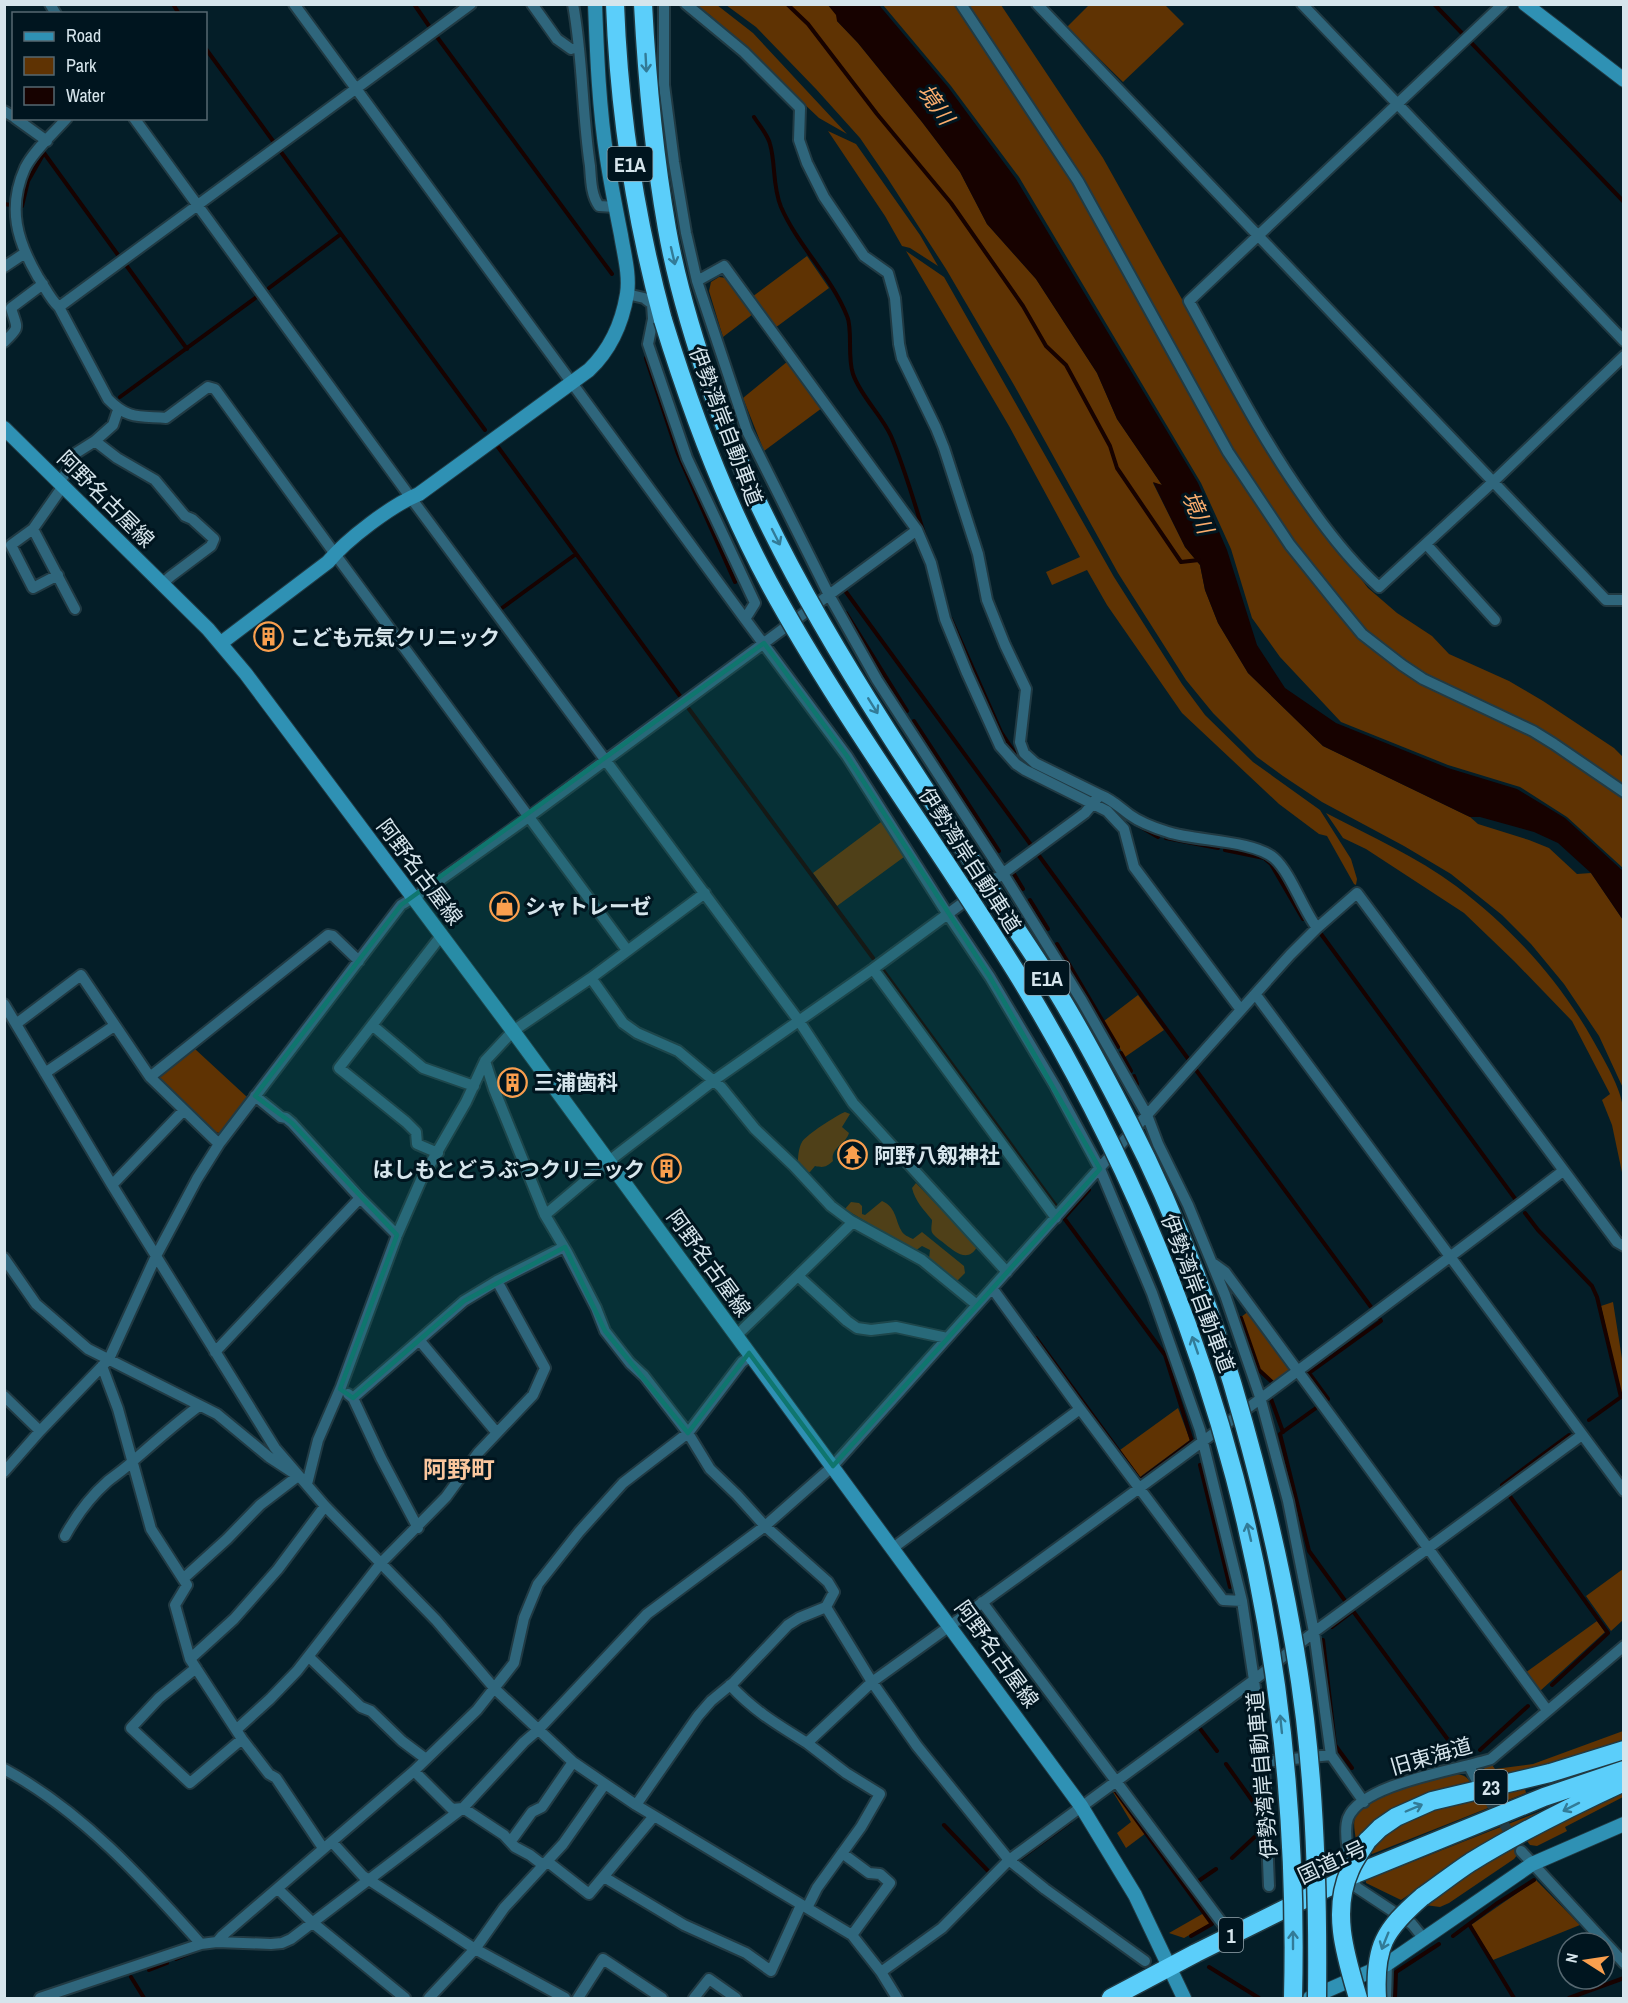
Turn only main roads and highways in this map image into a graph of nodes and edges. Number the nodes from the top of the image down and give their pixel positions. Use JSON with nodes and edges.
{"nodes":[{"id":1,"x":595,"y":4,"type":"edge"},
{"id":2,"x":615,"y":4,"type":"edge"},
{"id":3,"x":643,"y":4,"type":"edge"},
{"id":4,"x":1525,"y":4,"type":"edge"},
{"id":5,"x":1623,"y":80,"type":"edge"},
{"id":6,"x":4,"y":428,"type":"edge"},
{"id":7,"x":221,"y":643,"type":"junction"},
{"id":8,"x":1623,"y":1750,"type":"edge"},
{"id":9,"x":1623,"y":1763,"type":"edge"},
{"id":10,"x":1623,"y":1770,"type":"edge"},
{"id":11,"x":1623,"y":1782,"type":"edge"},
{"id":12,"x":1580,"y":1784,"type":"junction"},
{"id":13,"x":1623,"y":1824,"type":"edge"},
{"id":14,"x":1169,"y":1966,"type":"junction"},
{"id":15,"x":1111,"y":1998,"type":"edge"},
{"id":16,"x":1184,"y":1998,"type":"edge"},
{"id":17,"x":1293,"y":1998,"type":"edge"},
{"id":18,"x":1310,"y":1998,"type":"edge"},
{"id":19,"x":1317,"y":1998,"type":"edge"},
{"id":20,"x":1358,"y":1998,"type":"edge"},
{"id":21,"x":1377,"y":1998,"type":"edge"}],
"edges":[{"from":1,"to":7,"type":"main road"},
{"from":17,"to":2,"type":"highway","name":"伊勢湾岸自動車道","number":"E1A","one_way":true,"bridge":true},
{"from":3,"to":19,"type":"highway","name":"伊勢湾岸自動車道","number":"E1A","one_way":true,"bridge":true},
{"from":4,"to":5,"type":"main road"},
{"from":6,"to":7,"type":"main road","name":"阿野名古屋線"},
{"from":7,"to":14,"type":"main road","name":"阿野名古屋線"},
{"from":20,"to":8,"type":"highway","number":"23","one_way":true,"bridge":true},
{"from":9,"to":12,"type":"highway","name":"国道1号","number":"1"},
{"from":10,"to":12,"type":"highway","name":"国道1号","number":"1"},
{"from":11,"to":21,"type":"highway","one_way":true,"bridge":true},
{"from":12,"to":14,"type":"highway","name":"国道1号","number":"1"},
{"from":13,"to":18,"type":"main road"},
{"from":14,"to":15,"type":"highway","name":"国道1号","number":"1"},
{"from":14,"to":16,"type":"main road","name":"阿野名古屋線"}]}
